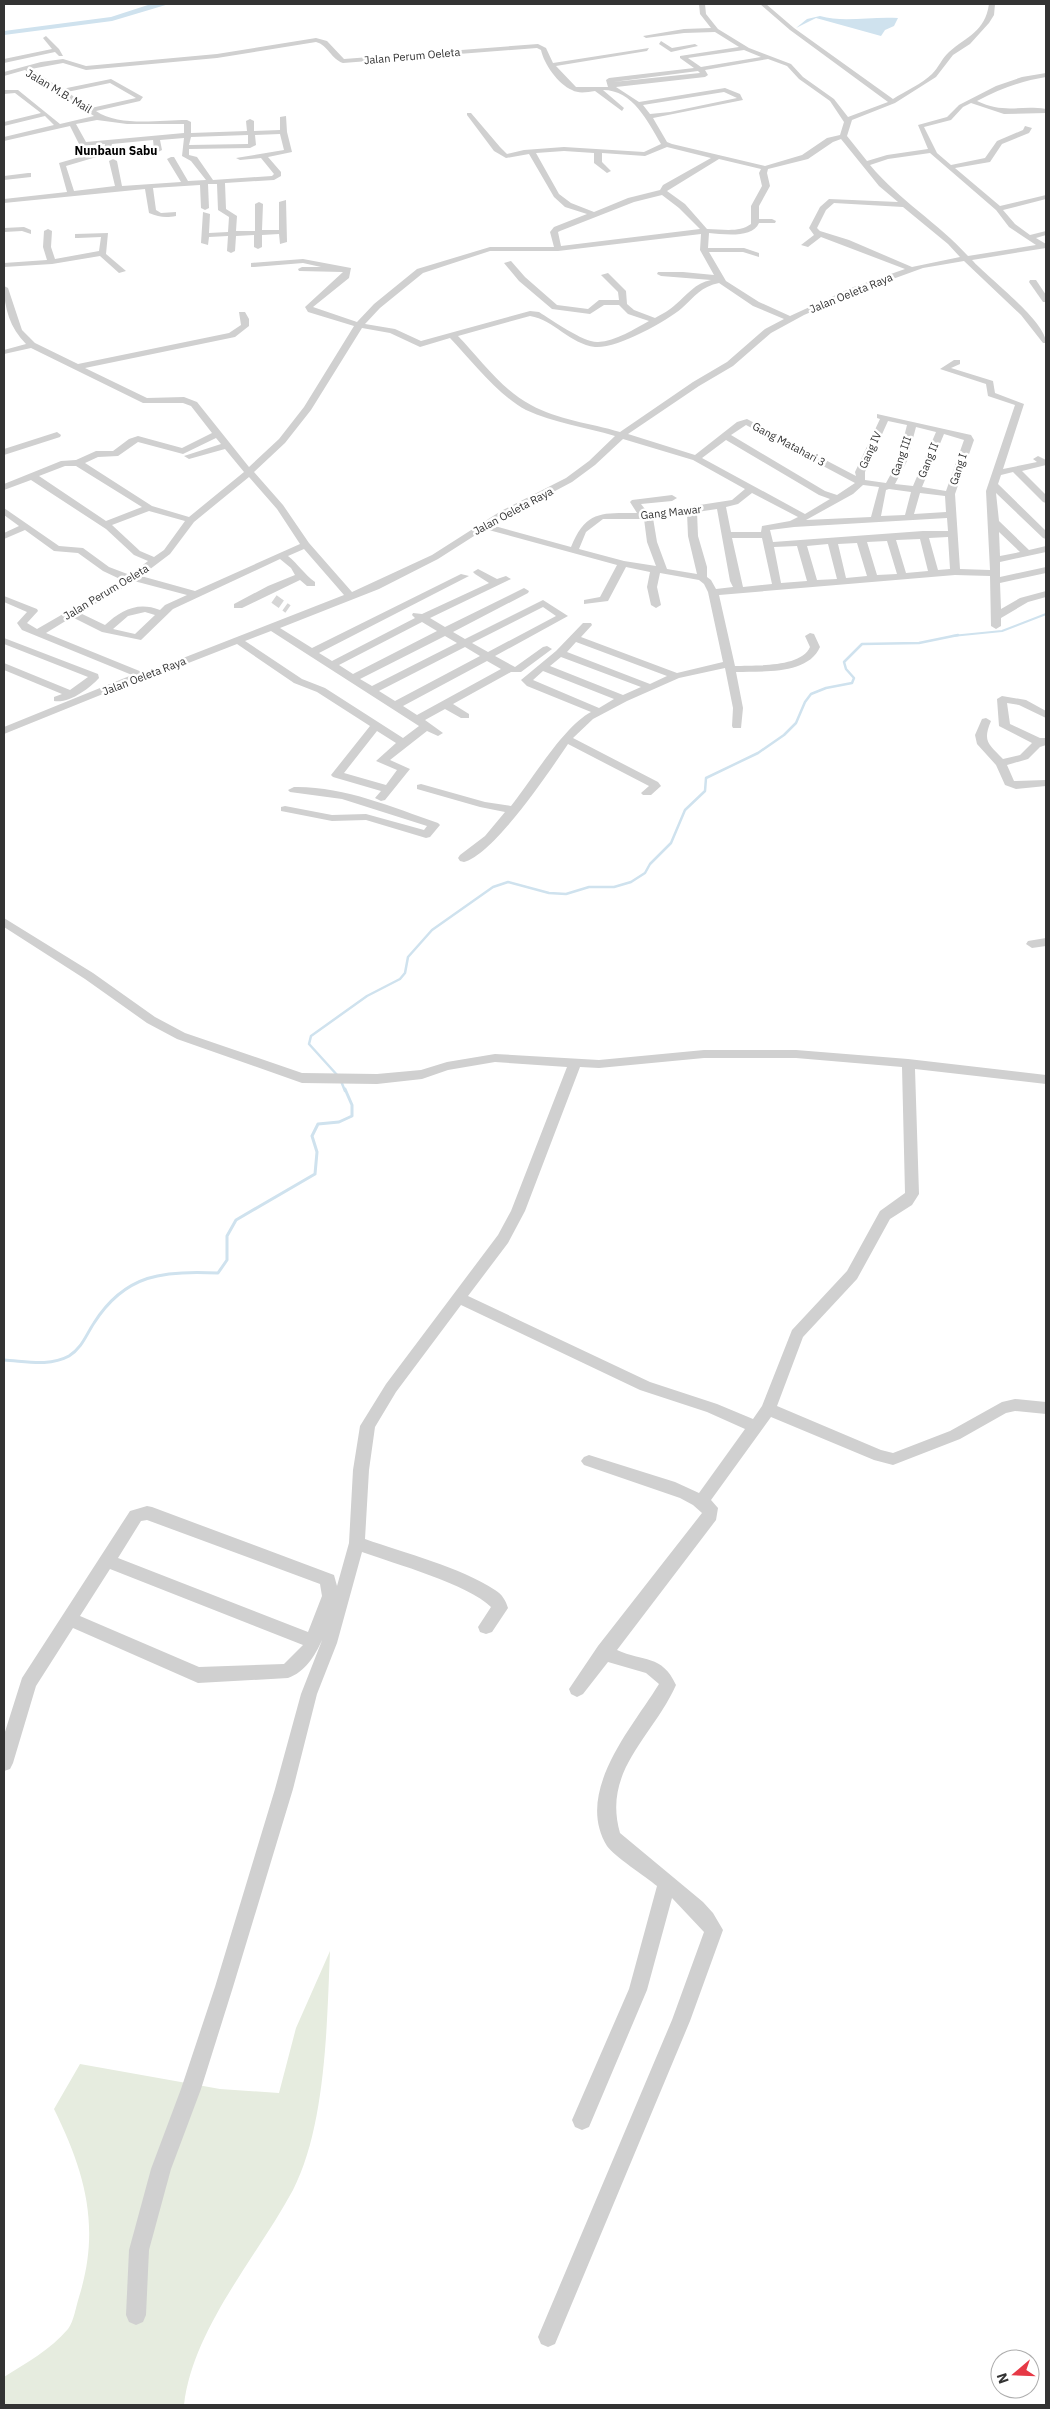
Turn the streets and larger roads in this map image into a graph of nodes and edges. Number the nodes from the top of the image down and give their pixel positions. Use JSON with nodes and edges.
{"nodes":[{"id":1,"x":702,"y":4,"type":"edge"},
{"id":2,"x":763,"y":4,"type":"edge"},
{"id":3,"x":992,"y":4,"type":"edge"},
{"id":4,"x":718,"y":32,"type":"junction"},
{"id":5,"x":646,"y":36,"type":"dead end"},
{"id":6,"x":46,"y":38,"type":"dead end"},
{"id":7,"x":734,"y":41,"type":"junction"},
{"id":8,"x":724,"y":42,"type":"dead end"},
{"id":9,"x":707,"y":45,"type":"dead end"},
{"id":10,"x":745,"y":48,"type":"junction"},
{"id":11,"x":647,"y":49,"type":"dead end"},
{"id":12,"x":56,"y":50,"type":"junction"},
{"id":13,"x":769,"y":57,"type":"junction"},
{"id":14,"x":4,"y":61,"type":"edge"},
{"id":15,"x":68,"y":62,"type":"junction"},
{"id":16,"x":550,"y":65,"type":"junction"},
{"id":17,"x":26,"y":68,"type":"junction"},
{"id":18,"x":700,"y":69,"type":"junction"},
{"id":19,"x":5,"y":72,"type":"edge"},
{"id":20,"x":1046,"y":75,"type":"edge"},
{"id":21,"x":613,"y":87,"type":"junction"},
{"id":22,"x":597,"y":90,"type":"junction"},
{"id":23,"x":63,"y":91,"type":"junction"},
{"id":24,"x":4,"y":92,"type":"edge"},
{"id":25,"x":689,"y":96,"type":"junction"},
{"id":26,"x":972,"y":101,"type":"junction"},
{"id":27,"x":893,"y":102,"type":"junction"},
{"id":28,"x":637,"y":104,"type":"junction"},
{"id":29,"x":622,"y":109,"type":"dead end"},
{"id":30,"x":92,"y":110,"type":"junction"},
{"id":31,"x":1046,"y":111,"type":"edge"},
{"id":32,"x":646,"y":113,"type":"junction"},
{"id":33,"x":46,"y":114,"type":"junction"},
{"id":34,"x":469,"y":114,"type":"dead end"},
{"id":35,"x":284,"y":117,"type":"dead end"},
{"id":36,"x":98,"y":118,"type":"junction"},
{"id":37,"x":5,"y":121,"type":"edge"},
{"id":38,"x":847,"y":121,"type":"junction"},
{"id":39,"x":250,"y":122,"type":"dead end"},
{"id":40,"x":72,"y":124,"type":"junction"},
{"id":41,"x":59,"y":126,"type":"junction"},
{"id":42,"x":1028,"y":128,"type":"dead end"},
{"id":43,"x":283,"y":132,"type":"junction"},
{"id":44,"x":252,"y":133,"type":"junction"},
{"id":45,"x":188,"y":135,"type":"junction"},
{"id":46,"x":843,"y":136,"type":"junction"},
{"id":47,"x":156,"y":138,"type":"junction"},
{"id":48,"x":4,"y":139,"type":"edge"},
{"id":49,"x":109,"y":142,"type":"junction"},
{"id":50,"x":666,"y":144,"type":"junction"},
{"id":51,"x":158,"y":150,"type":"dead end"},
{"id":52,"x":186,"y":151,"type":"junction"},
{"id":53,"x":932,"y":151,"type":"junction"},
{"id":54,"x":532,"y":152,"type":"junction"},
{"id":55,"x":598,"y":152,"type":"junction"},
{"id":56,"x":263,"y":156,"type":"junction"},
{"id":57,"x":240,"y":158,"type":"dead end"},
{"id":58,"x":716,"y":158,"type":"junction"},
{"id":59,"x":171,"y":159,"type":"dead end"},
{"id":60,"x":113,"y":161,"type":"dead end"},
{"id":61,"x":865,"y":164,"type":"junction"},
{"id":62,"x":950,"y":167,"type":"junction"},
{"id":63,"x":765,"y":168,"type":"junction"},
{"id":64,"x":607,"y":171,"type":"dead end"},
{"id":65,"x":28,"y":175,"type":"dead end"},
{"id":66,"x":4,"y":178,"type":"edge"},
{"id":67,"x":220,"y":182,"type":"junction"},
{"id":68,"x":208,"y":183,"type":"junction"},
{"id":69,"x":188,"y":185,"type":"junction"},
{"id":70,"x":149,"y":187,"type":"junction"},
{"id":71,"x":119,"y":188,"type":"junction"},
{"id":72,"x":663,"y":192,"type":"junction"},
{"id":73,"x":71,"y":193,"type":"junction"},
{"id":74,"x":1046,"y":197,"type":"edge"},
{"id":75,"x":4,"y":201,"type":"edge"},
{"id":76,"x":284,"y":202,"type":"dead end"},
{"id":77,"x":259,"y":204,"type":"dead end"},
{"id":78,"x":906,"y":205,"type":"junction"},
{"id":79,"x":999,"y":209,"type":"junction"},
{"id":80,"x":173,"y":214,"type":"dead end"},
{"id":81,"x":593,"y":216,"type":"junction"},
{"id":82,"x":756,"y":220,"type":"junction"},
{"id":83,"x":772,"y":221,"type":"dead end"},
{"id":84,"x":4,"y":230,"type":"edge"},
{"id":85,"x":48,"y":231,"type":"dead end"},
{"id":86,"x":704,"y":231,"type":"junction"},
{"id":87,"x":28,"y":232,"type":"dead end"},
{"id":88,"x":283,"y":232,"type":"junction"},
{"id":89,"x":258,"y":233,"type":"junction"},
{"id":90,"x":232,"y":234,"type":"junction"},
{"id":91,"x":820,"y":234,"type":"junction"},
{"id":92,"x":1046,"y":234,"type":"edge"},
{"id":93,"x":205,"y":235,"type":"junction"},
{"id":94,"x":78,"y":236,"type":"dead end"},
{"id":95,"x":1029,"y":238,"type":"junction"},
{"id":96,"x":283,"y":242,"type":"dead end"},
{"id":97,"x":205,"y":244,"type":"dead end"},
{"id":98,"x":804,"y":245,"type":"dead end"},
{"id":99,"x":1045,"y":246,"type":"edge"},
{"id":100,"x":258,"y":247,"type":"dead end"},
{"id":101,"x":558,"y":248,"type":"junction"},
{"id":102,"x":704,"y":250,"type":"junction"},
{"id":103,"x":232,"y":251,"type":"dead end"},
{"id":104,"x":101,"y":253,"type":"junction"},
{"id":105,"x":756,"y":255,"type":"dead end"},
{"id":106,"x":966,"y":259,"type":"junction"},
{"id":107,"x":52,"y":262,"type":"junction"},
{"id":108,"x":508,"y":263,"type":"dead end"},
{"id":109,"x":4,"y":265,"type":"edge"},
{"id":110,"x":254,"y":265,"type":"dead end"},
{"id":111,"x":302,"y":269,"type":"dead end"},
{"id":112,"x":911,"y":269,"type":"junction"},
{"id":113,"x":348,"y":270,"type":"junction"},
{"id":114,"x":122,"y":271,"type":"dead end"},
{"id":115,"x":660,"y":274,"type":"dead end"},
{"id":116,"x":605,"y":276,"type":"dead end"},
{"id":117,"x":722,"y":280,"type":"junction"},
{"id":118,"x":1033,"y":282,"type":"dead end"},
{"id":119,"x":4,"y":288,"type":"edge"},
{"id":120,"x":673,"y":298,"type":"dead end"},
{"id":121,"x":685,"y":300,"type":"junction"},
{"id":122,"x":1046,"y":300,"type":"edge"},
{"id":123,"x":622,"y":302,"type":"junction"},
{"id":124,"x":242,"y":314,"type":"dead end"},
{"id":125,"x":790,"y":319,"type":"junction"},
{"id":126,"x":656,"y":321,"type":"junction"},
{"id":127,"x":359,"y":325,"type":"junction"},
{"id":128,"x":453,"y":336,"type":"junction"},
{"id":129,"x":1046,"y":341,"type":"edge"},
{"id":130,"x":32,"y":345,"type":"junction"},
{"id":131,"x":4,"y":352,"type":"edge"},
{"id":132,"x":957,"y":362,"type":"dead end"},
{"id":133,"x":76,"y":367,"type":"junction"},
{"id":134,"x":912,"y":423,"type":"junction"},
{"id":135,"x":941,"y":430,"type":"junction"},
{"id":136,"x":218,"y":434,"type":"junction"},
{"id":137,"x":57,"y":435,"type":"dead end"},
{"id":138,"x":621,"y":435,"type":"junction"},
{"id":139,"x":726,"y":436,"type":"junction"},
{"id":140,"x":226,"y":446,"type":"junction"},
{"id":141,"x":180,"y":450,"type":"junction"},
{"id":142,"x":4,"y":452,"type":"edge"},
{"id":143,"x":696,"y":458,"type":"junction"},
{"id":144,"x":1043,"y":462,"type":"edge"},
{"id":145,"x":78,"y":463,"type":"junction"},
{"id":146,"x":250,"y":470,"type":"junction"},
{"id":147,"x":1016,"y":470,"type":"junction"},
{"id":148,"x":996,"y":473,"type":"junction"},
{"id":149,"x":32,"y":476,"type":"junction"},
{"id":150,"x":861,"y":482,"type":"junction"},
{"id":151,"x":993,"y":485,"type":"junction"},
{"id":152,"x":4,"y":487,"type":"edge"},
{"id":153,"x":888,"y":487,"type":"junction"},
{"id":154,"x":752,"y":488,"type":"junction"},
{"id":155,"x":916,"y":490,"type":"junction"},
{"id":156,"x":950,"y":494,"type":"junction"},
{"id":157,"x":838,"y":497,"type":"junction"},
{"id":158,"x":672,"y":498,"type":"dead end"},
{"id":159,"x":1046,"y":500,"type":"edge"},
{"id":160,"x":721,"y":504,"type":"junction"},
{"id":161,"x":149,"y":508,"type":"junction"},
{"id":162,"x":692,"y":510,"type":"junction"},
{"id":163,"x":4,"y":511,"type":"edge"},
{"id":164,"x":951,"y":515,"type":"junction"},
{"id":165,"x":646,"y":516,"type":"junction"},
{"id":166,"x":908,"y":516,"type":"junction"},
{"id":167,"x":804,"y":517,"type":"junction"},
{"id":168,"x":191,"y":520,"type":"junction"},
{"id":169,"x":874,"y":520,"type":"junction"},
{"id":170,"x":835,"y":522,"type":"junction"},
{"id":171,"x":994,"y":522,"type":"junction"},
{"id":172,"x":793,"y":524,"type":"junction"},
{"id":173,"x":104,"y":525,"type":"junction"},
{"id":174,"x":26,"y":526,"type":"junction"},
{"id":175,"x":483,"y":526,"type":"junction"},
{"id":176,"x":923,"y":534,"type":"junction"},
{"id":177,"x":952,"y":534,"type":"junction"},
{"id":178,"x":728,"y":535,"type":"junction"},
{"id":179,"x":4,"y":536,"type":"edge"},
{"id":180,"x":1046,"y":536,"type":"edge"},
{"id":181,"x":891,"y":537,"type":"junction"},
{"id":182,"x":861,"y":539,"type":"junction"},
{"id":183,"x":766,"y":540,"type":"junction"},
{"id":184,"x":832,"y":540,"type":"junction"},
{"id":185,"x":802,"y":543,"type":"junction"},
{"id":186,"x":306,"y":545,"type":"junction"},
{"id":187,"x":1046,"y":549,"type":"edge"},
{"id":188,"x":574,"y":550,"type":"junction"},
{"id":189,"x":1027,"y":553,"type":"junction"},
{"id":190,"x":280,"y":555,"type":"junction"},
{"id":191,"x":994,"y":560,"type":"junction"},
{"id":192,"x":156,"y":561,"type":"junction"},
{"id":193,"x":623,"y":564,"type":"junction"},
{"id":194,"x":659,"y":570,"type":"junction"},
{"id":195,"x":1046,"y":570,"type":"edge"},
{"id":196,"x":478,"y":572,"type":"dead end"},
{"id":197,"x":955,"y":572,"type":"junction"},
{"id":198,"x":934,"y":574,"type":"junction"},
{"id":199,"x":464,"y":576,"type":"dead end"},
{"id":200,"x":301,"y":577,"type":"junction"},
{"id":201,"x":903,"y":577,"type":"junction"},
{"id":202,"x":994,"y":577,"type":"junction"},
{"id":203,"x":132,"y":578,"type":"junction"},
{"id":204,"x":702,"y":578,"type":"junction"},
{"id":205,"x":873,"y":579,"type":"junction"},
{"id":206,"x":501,"y":581,"type":"joint"},
{"id":207,"x":842,"y":581,"type":"junction"},
{"id":208,"x":311,"y":584,"type":"dead end"},
{"id":209,"x":813,"y":584,"type":"junction"},
{"id":210,"x":777,"y":586,"type":"junction"},
{"id":211,"x":739,"y":589,"type":"junction"},
{"id":212,"x":524,"y":591,"type":"dead end"},
{"id":213,"x":713,"y":592,"type":"junction"},
{"id":214,"x":194,"y":594,"type":"junction"},
{"id":215,"x":262,"y":594,"type":"junction"},
{"id":216,"x":1046,"y":594,"type":"edge"},
{"id":217,"x":350,"y":596,"type":"junction"},
{"id":218,"x":4,"y":599,"type":"edge"},
{"id":219,"x":274,"y":599,"type":"tunnel mouth"},
{"id":220,"x":588,"y":602,"type":"dead end"},
{"id":221,"x":656,"y":605,"type":"dead end"},
{"id":222,"x":238,"y":606,"type":"dead end"},
{"id":223,"x":402,"y":607,"type":"junction"},
{"id":224,"x":288,"y":608,"type":"tunnel mouth"},
{"id":225,"x":72,"y":613,"type":"junction"},
{"id":226,"x":162,"y":614,"type":"junction"},
{"id":227,"x":300,"y":616,"type":"junction"},
{"id":228,"x":422,"y":618,"type":"junction"},
{"id":229,"x":587,"y":625,"type":"dead end"},
{"id":230,"x":272,"y":627,"type":"junction"},
{"id":231,"x":106,"y":630,"type":"junction"},
{"id":232,"x":444,"y":631,"type":"junction"},
{"id":233,"x":38,"y":633,"type":"junction"},
{"id":234,"x":810,"y":636,"type":"dead end"},
{"id":235,"x":574,"y":638,"type":"junction"},
{"id":236,"x":237,"y":640,"type":"junction"},
{"id":237,"x":4,"y":641,"type":"edge"},
{"id":238,"x":466,"y":643,"type":"junction"},
{"id":239,"x":547,"y":649,"type":"dead end"},
{"id":240,"x":311,"y":653,"type":"junction"},
{"id":241,"x":560,"y":653,"type":"junction"},
{"id":242,"x":488,"y":656,"type":"junction"},
{"id":243,"x":4,"y":666,"type":"edge"},
{"id":244,"x":331,"y":666,"type":"junction"},
{"id":245,"x":542,"y":667,"type":"junction"},
{"id":246,"x":730,"y":667,"type":"junction"},
{"id":247,"x":509,"y":669,"type":"junction"},
{"id":248,"x":141,"y":675,"type":"junction"},
{"id":249,"x":676,"y":676,"type":"junction"},
{"id":250,"x":353,"y":679,"type":"junction"},
{"id":251,"x":649,"y":687,"type":"junction"},
{"id":252,"x":372,"y":690,"type":"junction"},
{"id":253,"x":71,"y":694,"type":"junction"},
{"id":254,"x":623,"y":699,"type":"junction"},
{"id":255,"x":445,"y":704,"type":"junction"},
{"id":256,"x":396,"y":705,"type":"junction"},
{"id":257,"x":598,"y":711,"type":"junction"},
{"id":258,"x":1046,"y":715,"type":"edge"},
{"id":259,"x":465,"y":716,"type":"dead end"},
{"id":260,"x":986,"y":721,"type":"dead end"},
{"id":261,"x":4,"y":722,"type":"edge"},
{"id":262,"x":422,"y":723,"type":"junction"},
{"id":263,"x":376,"y":726,"type":"junction"},
{"id":264,"x":737,"y":726,"type":"dead end"},
{"id":265,"x":4,"y":730,"type":"edge"},
{"id":266,"x":438,"y":733,"type":"dead end"},
{"id":267,"x":566,"y":739,"type":"junction"},
{"id":268,"x":1046,"y":741,"type":"edge"},
{"id":269,"x":403,"y":743,"type":"junction"},
{"id":270,"x":1000,"y":763,"type":"junction"},
{"id":271,"x":1046,"y":783,"type":"edge"},
{"id":272,"x":421,"y":787,"type":"dead end"},
{"id":273,"x":294,"y":790,"type":"dead end"},
{"id":274,"x":647,"y":793,"type":"dead end"},
{"id":275,"x":380,"y":798,"type":"junction"},
{"id":276,"x":285,"y":809,"type":"dead end"},
{"id":277,"x":514,"y":810,"type":"junction"},
{"id":278,"x":361,"y":817,"type":"junction"},
{"id":279,"x":332,"y":818,"type":"junction"},
{"id":280,"x":291,"y":820,"type":"dead end"},
{"id":281,"x":464,"y":858,"type":"dead end"},
{"id":282,"x":4,"y":922,"type":"edge"},
{"id":283,"x":1046,"y":942,"type":"edge"},
{"id":284,"x":1032,"y":944,"type":"dead end"},
{"id":285,"x":575,"y":1063,"type":"junction"},
{"id":286,"x":908,"y":1063,"type":"junction"},
{"id":287,"x":1046,"y":1078,"type":"edge"},
{"id":288,"x":459,"y":1298,"type":"junction"},
{"id":289,"x":1046,"y":1408,"type":"edge"},
{"id":290,"x":768,"y":1409,"type":"junction"},
{"id":291,"x":754,"y":1426,"type":"junction"},
{"id":292,"x":589,"y":1461,"type":"dead end"},
{"id":293,"x":702,"y":1501,"type":"junction"},
{"id":294,"x":357,"y":1543,"type":"junction"},
{"id":295,"x":108,"y":1561,"type":"junction"},
{"id":296,"x":70,"y":1619,"type":"junction"},
{"id":297,"x":486,"y":1627,"type":"dead end"},
{"id":298,"x":313,"y":1641,"type":"junction"},
{"id":299,"x":604,"y":1652,"type":"junction"},
{"id":300,"x":577,"y":1689,"type":"dead end"},
{"id":301,"x":4,"y":1763,"type":"edge"},
{"id":302,"x":667,"y":1884,"type":"junction"},
{"id":303,"x":582,"y":2120,"type":"dead end"},
{"id":304,"x":136,"y":2315,"type":"dead end"},
{"id":305,"x":548,"y":2337,"type":"dead end"}],
"edges":[{"from":1,"to":4,"type":"street"},
{"from":2,"to":27,"type":"street"},
{"from":3,"to":27,"type":"street"},
{"from":4,"to":5,"type":"street"},
{"from":4,"to":7,"type":"street"},
{"from":4,"to":9,"type":"street"},
{"from":6,"to":12,"type":"street"},
{"from":7,"to":8,"type":"street"},
{"from":7,"to":10,"type":"street"},
{"from":10,"to":13,"type":"street"},
{"from":10,"to":18,"type":"street"},
{"from":11,"to":16,"type":"street"},
{"from":12,"to":14,"type":"street"},
{"from":12,"to":15,"type":"street"},
{"from":13,"to":18,"type":"street"},
{"from":13,"to":38,"type":"street"},
{"from":15,"to":16,"type":"street","name":"Jalan Perum Oeleta"},
{"from":15,"to":17,"type":"street"},
{"from":16,"to":22,"type":"street","name":"Jalan Perum Oeleta"},
{"from":17,"to":19,"type":"street","name":"Jalan M.B. Mail"},
{"from":17,"to":23,"type":"street","name":"Jalan M.B. Mail"},
{"from":18,"to":21,"type":"street","name":"Jalan Perum Oeleta"},
{"from":20,"to":26,"type":"street"},
{"from":21,"to":22,"type":"street","name":"Jalan Perum Oeleta"},
{"from":21,"to":28,"type":"street"},
{"from":22,"to":29,"type":"street"},
{"from":23,"to":30,"type":"street","name":"Jalan M.B. Mail"},
{"from":23,"to":30,"type":"street"},
{"from":24,"to":33,"type":"street"},
{"from":25,"to":28,"type":"street"},
{"from":25,"to":32,"type":"street"},
{"from":25,"to":32,"type":"street"},
{"from":26,"to":31,"type":"street"},
{"from":26,"to":53,"type":"street"},
{"from":27,"to":38,"type":"street"},
{"from":28,"to":32,"type":"street"},
{"from":30,"to":36,"type":"street","name":"Jalan M.B. Mail"},
{"from":32,"to":50,"type":"street"},
{"from":33,"to":37,"type":"street"},
{"from":33,"to":41,"type":"street"},
{"from":34,"to":54,"type":"street"},
{"from":35,"to":43,"type":"street"},
{"from":36,"to":40,"type":"street","name":"Jalan M.B. Mail"},
{"from":36,"to":45,"type":"street"},
{"from":38,"to":46,"type":"street"},
{"from":39,"to":44,"type":"street"},
{"from":40,"to":41,"type":"street","name":"Jalan M.B. Mail"},
{"from":40,"to":49,"type":"street"},
{"from":41,"to":48,"type":"street","name":"Jalan M.B. Mail"},
{"from":42,"to":62,"type":"street"},
{"from":43,"to":44,"type":"street"},
{"from":43,"to":56,"type":"street"},
{"from":44,"to":45,"type":"street"},
{"from":44,"to":52,"type":"street"},
{"from":45,"to":47,"type":"street"},
{"from":45,"to":52,"type":"street"},
{"from":46,"to":61,"type":"street"},
{"from":46,"to":63,"type":"street"},
{"from":47,"to":49,"type":"street"},
{"from":47,"to":51,"type":"street"},
{"from":49,"to":73,"type":"street"},
{"from":50,"to":55,"type":"street"},
{"from":50,"to":58,"type":"street"},
{"from":52,"to":68,"type":"street"},
{"from":53,"to":61,"type":"street"},
{"from":53,"to":62,"type":"street"},
{"from":54,"to":55,"type":"street"},
{"from":54,"to":81,"type":"street"},
{"from":55,"to":64,"type":"street"},
{"from":56,"to":57,"type":"street"},
{"from":56,"to":67,"type":"street"},
{"from":58,"to":63,"type":"street"},
{"from":58,"to":72,"type":"street"},
{"from":59,"to":69,"type":"street"},
{"from":60,"to":71,"type":"street"},
{"from":61,"to":78,"type":"street"},
{"from":62,"to":79,"type":"street"},
{"from":63,"to":82,"type":"street"},
{"from":65,"to":66,"type":"street"},
{"from":67,"to":68,"type":"street"},
{"from":67,"to":90,"type":"street"},
{"from":68,"to":69,"type":"street"},
{"from":68,"to":93,"type":"street"},
{"from":69,"to":70,"type":"street"},
{"from":70,"to":71,"type":"street"},
{"from":70,"to":80,"type":"street"},
{"from":71,"to":73,"type":"street"},
{"from":72,"to":81,"type":"street"},
{"from":72,"to":86,"type":"street"},
{"from":73,"to":75,"type":"street"},
{"from":74,"to":79,"type":"street"},
{"from":76,"to":88,"type":"street"},
{"from":77,"to":89,"type":"street"},
{"from":78,"to":91,"type":"street"},
{"from":78,"to":106,"type":"street"},
{"from":79,"to":95,"type":"street"},
{"from":81,"to":101,"type":"street"},
{"from":82,"to":83,"type":"street"},
{"from":82,"to":86,"type":"street","name":"Jalan Perum Oeleta"},
{"from":84,"to":87,"type":"street"},
{"from":85,"to":107,"type":"street"},
{"from":86,"to":101,"type":"street","name":"Jalan Perum Oeleta"},
{"from":86,"to":102,"type":"street"},
{"from":88,"to":89,"type":"street"},
{"from":88,"to":96,"type":"street"},
{"from":89,"to":90,"type":"street"},
{"from":89,"to":100,"type":"street"},
{"from":90,"to":93,"type":"street"},
{"from":90,"to":103,"type":"street"},
{"from":91,"to":98,"type":"street"},
{"from":91,"to":112,"type":"street"},
{"from":92,"to":95,"type":"street"},
{"from":93,"to":97,"type":"street"},
{"from":94,"to":104,"type":"street"},
{"from":95,"to":99,"type":"street"},
{"from":99,"to":106,"type":"street","name":"Jalan Oeleta Raya"},
{"from":101,"to":127,"type":"street","name":"Jalan Perum Oeleta"},
{"from":102,"to":105,"type":"street"},
{"from":102,"to":117,"type":"street"},
{"from":104,"to":107,"type":"street"},
{"from":104,"to":114,"type":"street"},
{"from":106,"to":112,"type":"street","name":"Jalan Oeleta Raya"},
{"from":106,"to":129,"type":"street"},
{"from":107,"to":109,"type":"street"},
{"from":108,"to":123,"type":"street"},
{"from":110,"to":113,"type":"street"},
{"from":111,"to":113,"type":"street"},
{"from":112,"to":125,"type":"street","name":"Jalan Oeleta Raya"},
{"from":113,"to":127,"type":"street"},
{"from":115,"to":117,"type":"street"},
{"from":116,"to":123,"type":"street"},
{"from":117,"to":121,"type":"street"},
{"from":117,"to":125,"type":"street"},
{"from":118,"to":122,"type":"street"},
{"from":119,"to":130,"type":"street"},
{"from":120,"to":121,"type":"street"},
{"from":121,"to":126,"type":"street"},
{"from":123,"to":126,"type":"street"},
{"from":124,"to":133,"type":"street"},
{"from":125,"to":138,"type":"street","name":"Jalan Oeleta Raya"},
{"from":126,"to":128,"type":"street"},
{"from":127,"to":128,"type":"street"},
{"from":127,"to":146,"type":"street","name":"Jalan Perum Oeleta"},
{"from":128,"to":138,"type":"street"},
{"from":130,"to":131,"type":"street"},
{"from":130,"to":133,"type":"street"},
{"from":132,"to":148,"type":"street"},
{"from":133,"to":136,"type":"street"},
{"from":134,"to":135,"type":"street"},
{"from":134,"to":150,"type":"street","name":"Gang IV"},
{"from":134,"to":153,"type":"street","name":"Gang III"},
{"from":135,"to":155,"type":"street","name":"Gang II"},
{"from":135,"to":156,"type":"street","name":"Gang I"},
{"from":136,"to":140,"type":"street"},
{"from":136,"to":141,"type":"street"},
{"from":137,"to":142,"type":"street"},
{"from":138,"to":143,"type":"street"},
{"from":138,"to":175,"type":"street","name":"Jalan Oeleta Raya"},
{"from":139,"to":143,"type":"street","name":"Gang Matahari 3"},
{"from":139,"to":150,"type":"street","name":"Gang Matahari 3"},
{"from":139,"to":157,"type":"street"},
{"from":140,"to":141,"type":"street"},
{"from":140,"to":146,"type":"street"},
{"from":141,"to":145,"type":"street"},
{"from":143,"to":154,"type":"street"},
{"from":144,"to":147,"type":"street"},
{"from":145,"to":149,"type":"street"},
{"from":145,"to":161,"type":"street"},
{"from":146,"to":168,"type":"street","name":"Jalan Perum Oeleta"},
{"from":146,"to":186,"type":"street"},
{"from":147,"to":148,"type":"street"},
{"from":147,"to":159,"type":"street"},
{"from":148,"to":151,"type":"street"},
{"from":149,"to":152,"type":"street"},
{"from":149,"to":173,"type":"street"},
{"from":150,"to":153,"type":"street","name":"Gang Matahari 3"},
{"from":150,"to":157,"type":"street"},
{"from":151,"to":171,"type":"street"},
{"from":151,"to":180,"type":"street"},
{"from":153,"to":155,"type":"street","name":"Gang Matahari 3"},
{"from":153,"to":169,"type":"street","name":"Gang III"},
{"from":154,"to":160,"type":"street","name":"Gang Mawar"},
{"from":154,"to":167,"type":"street"},
{"from":155,"to":156,"type":"street","name":"Gang Matahari 3"},
{"from":155,"to":166,"type":"street","name":"Gang II"},
{"from":156,"to":164,"type":"street"},
{"from":157,"to":167,"type":"street"},
{"from":157,"to":170,"type":"street"},
{"from":158,"to":165,"type":"street"},
{"from":160,"to":162,"type":"street","name":"Gang Mawar"},
{"from":160,"to":178,"type":"street"},
{"from":161,"to":168,"type":"street"},
{"from":161,"to":173,"type":"street"},
{"from":162,"to":165,"type":"street","name":"Gang Mawar"},
{"from":162,"to":204,"type":"street"},
{"from":163,"to":174,"type":"street"},
{"from":164,"to":166,"type":"street"},
{"from":164,"to":177,"type":"street"},
{"from":165,"to":188,"type":"street","name":"Gang Mawar"},
{"from":165,"to":194,"type":"street"},
{"from":166,"to":169,"type":"street"},
{"from":167,"to":172,"type":"street"},
{"from":168,"to":192,"type":"street","name":"Jalan Perum Oeleta"},
{"from":169,"to":170,"type":"street"},
{"from":170,"to":172,"type":"street"},
{"from":171,"to":189,"type":"street"},
{"from":171,"to":191,"type":"street"},
{"from":172,"to":183,"type":"street"},
{"from":173,"to":192,"type":"street"},
{"from":174,"to":179,"type":"street"},
{"from":174,"to":203,"type":"street"},
{"from":175,"to":188,"type":"street"},
{"from":175,"to":217,"type":"street","name":"Jalan Oeleta Raya"},
{"from":176,"to":177,"type":"street"},
{"from":176,"to":181,"type":"street"},
{"from":176,"to":198,"type":"street"},
{"from":177,"to":197,"type":"street"},
{"from":178,"to":183,"type":"street"},
{"from":178,"to":211,"type":"street"},
{"from":181,"to":182,"type":"street"},
{"from":181,"to":201,"type":"street"},
{"from":182,"to":184,"type":"street"},
{"from":182,"to":205,"type":"street"},
{"from":183,"to":185,"type":"street"},
{"from":183,"to":210,"type":"street"},
{"from":184,"to":185,"type":"street"},
{"from":184,"to":207,"type":"street"},
{"from":185,"to":209,"type":"street"},
{"from":186,"to":190,"type":"street"},
{"from":186,"to":217,"type":"street"},
{"from":187,"to":189,"type":"street"},
{"from":188,"to":193,"type":"street"},
{"from":189,"to":191,"type":"street"},
{"from":190,"to":200,"type":"street"},
{"from":190,"to":214,"type":"street"},
{"from":191,"to":202,"type":"street"},
{"from":192,"to":203,"type":"street","name":"Jalan Perum Oeleta"},
{"from":193,"to":194,"type":"street"},
{"from":193,"to":220,"type":"street"},
{"from":194,"to":204,"type":"street"},
{"from":194,"to":221,"type":"street"},
{"from":195,"to":202,"type":"street"},
{"from":196,"to":206,"type":"street"},
{"from":197,"to":198,"type":"street"},
{"from":197,"to":202,"type":"street"},
{"from":198,"to":201,"type":"street"},
{"from":199,"to":223,"type":"street"},
{"from":200,"to":208,"type":"street"},
{"from":200,"to":215,"type":"street"},
{"from":201,"to":205,"type":"street"},
{"from":202,"to":216,"type":"street"},
{"from":203,"to":214,"type":"street"},
{"from":203,"to":225,"type":"street","name":"Jalan Perum Oeleta"},
{"from":204,"to":213,"type":"street"},
{"from":205,"to":207,"type":"street"},
{"from":206,"to":228,"type":"street"},
{"from":207,"to":209,"type":"street"},
{"from":209,"to":210,"type":"street"},
{"from":210,"to":211,"type":"street"},
{"from":211,"to":213,"type":"street"},
{"from":212,"to":232,"type":"street"},
{"from":213,"to":246,"type":"street"},
{"from":214,"to":226,"type":"street"},
{"from":215,"to":219,"type":"street"},
{"from":215,"to":222,"type":"street"},
{"from":217,"to":227,"type":"street","name":"Jalan Oeleta Raya"},
{"from":218,"to":233,"type":"street"},
{"from":223,"to":228,"type":"street"},
{"from":223,"to":240,"type":"street"},
{"from":224,"to":227,"type":"street"},
{"from":225,"to":231,"type":"street"},
{"from":225,"to":233,"type":"street","name":"Jalan Perum Oeleta"},
{"from":226,"to":231,"type":"street"},
{"from":226,"to":231,"type":"street"},
{"from":227,"to":230,"type":"street","name":"Jalan Oeleta Raya"},
{"from":228,"to":232,"type":"street"},
{"from":228,"to":244,"type":"street"},
{"from":229,"to":235,"type":"street"},
{"from":230,"to":236,"type":"street","name":"Jalan Oeleta Raya"},
{"from":230,"to":240,"type":"street"},
{"from":232,"to":238,"type":"street"},
{"from":232,"to":250,"type":"street"},
{"from":233,"to":248,"type":"street"},
{"from":234,"to":246,"type":"street"},
{"from":235,"to":241,"type":"street"},
{"from":235,"to":249,"type":"street"},
{"from":236,"to":248,"type":"street","name":"Jalan Oeleta Raya"},
{"from":236,"to":263,"type":"street"},
{"from":237,"to":253,"type":"street"},
{"from":238,"to":242,"type":"street"},
{"from":238,"to":242,"type":"street"},
{"from":238,"to":252,"type":"street"},
{"from":239,"to":247,"type":"street"},
{"from":240,"to":244,"type":"street"},
{"from":241,"to":245,"type":"street"},
{"from":241,"to":251,"type":"street"},
{"from":242,"to":247,"type":"street"},
{"from":242,"to":256,"type":"street"},
{"from":243,"to":253,"type":"street"},
{"from":244,"to":250,"type":"street"},
{"from":245,"to":254,"type":"street"},
{"from":245,"to":257,"type":"street"},
{"from":246,"to":249,"type":"street"},
{"from":246,"to":264,"type":"street"},
{"from":247,"to":255,"type":"street"},
{"from":248,"to":265,"type":"street","name":"Jalan Oeleta Raya"},
{"from":249,"to":251,"type":"street"},
{"from":250,"to":252,"type":"street"},
{"from":251,"to":254,"type":"street"},
{"from":252,"to":256,"type":"street"},
{"from":253,"to":261,"type":"street"},
{"from":254,"to":257,"type":"street"},
{"from":255,"to":259,"type":"street"},
{"from":255,"to":262,"type":"street"},
{"from":256,"to":262,"type":"street"},
{"from":257,"to":267,"type":"street"},
{"from":258,"to":268,"type":"street"},
{"from":260,"to":270,"type":"street"},
{"from":262,"to":266,"type":"street"},
{"from":262,"to":269,"type":"street"},
{"from":263,"to":269,"type":"street"},
{"from":263,"to":275,"type":"street"},
{"from":267,"to":274,"type":"street"},
{"from":267,"to":277,"type":"street"},
{"from":268,"to":270,"type":"street"},
{"from":269,"to":275,"type":"street"},
{"from":270,"to":271,"type":"street"},
{"from":272,"to":277,"type":"street"},
{"from":273,"to":275,"type":"street"},
{"from":275,"to":278,"type":"street"},
{"from":275,"to":278,"type":"street"},
{"from":276,"to":279,"type":"street"},
{"from":277,"to":281,"type":"street"},
{"from":278,"to":279,"type":"street"},
{"from":279,"to":280,"type":"street"},
{"from":282,"to":285,"type":"street"},
{"from":283,"to":284,"type":"street"},
{"from":285,"to":286,"type":"street"},
{"from":285,"to":288,"type":"street"},
{"from":286,"to":287,"type":"street"},
{"from":286,"to":290,"type":"street"},
{"from":288,"to":291,"type":"street"},
{"from":288,"to":294,"type":"street"},
{"from":289,"to":290,"type":"street"},
{"from":290,"to":291,"type":"street"},
{"from":291,"to":293,"type":"street"},
{"from":292,"to":293,"type":"street"},
{"from":293,"to":299,"type":"street"},
{"from":294,"to":297,"type":"street"},
{"from":294,"to":304,"type":"street"},
{"from":295,"to":296,"type":"street"},
{"from":295,"to":298,"type":"street"},
{"from":295,"to":298,"type":"street"},
{"from":296,"to":298,"type":"street"},
{"from":296,"to":301,"type":"street"},
{"from":299,"to":300,"type":"street"},
{"from":299,"to":302,"type":"street"},
{"from":302,"to":303,"type":"street"},
{"from":302,"to":305,"type":"street"}]}
